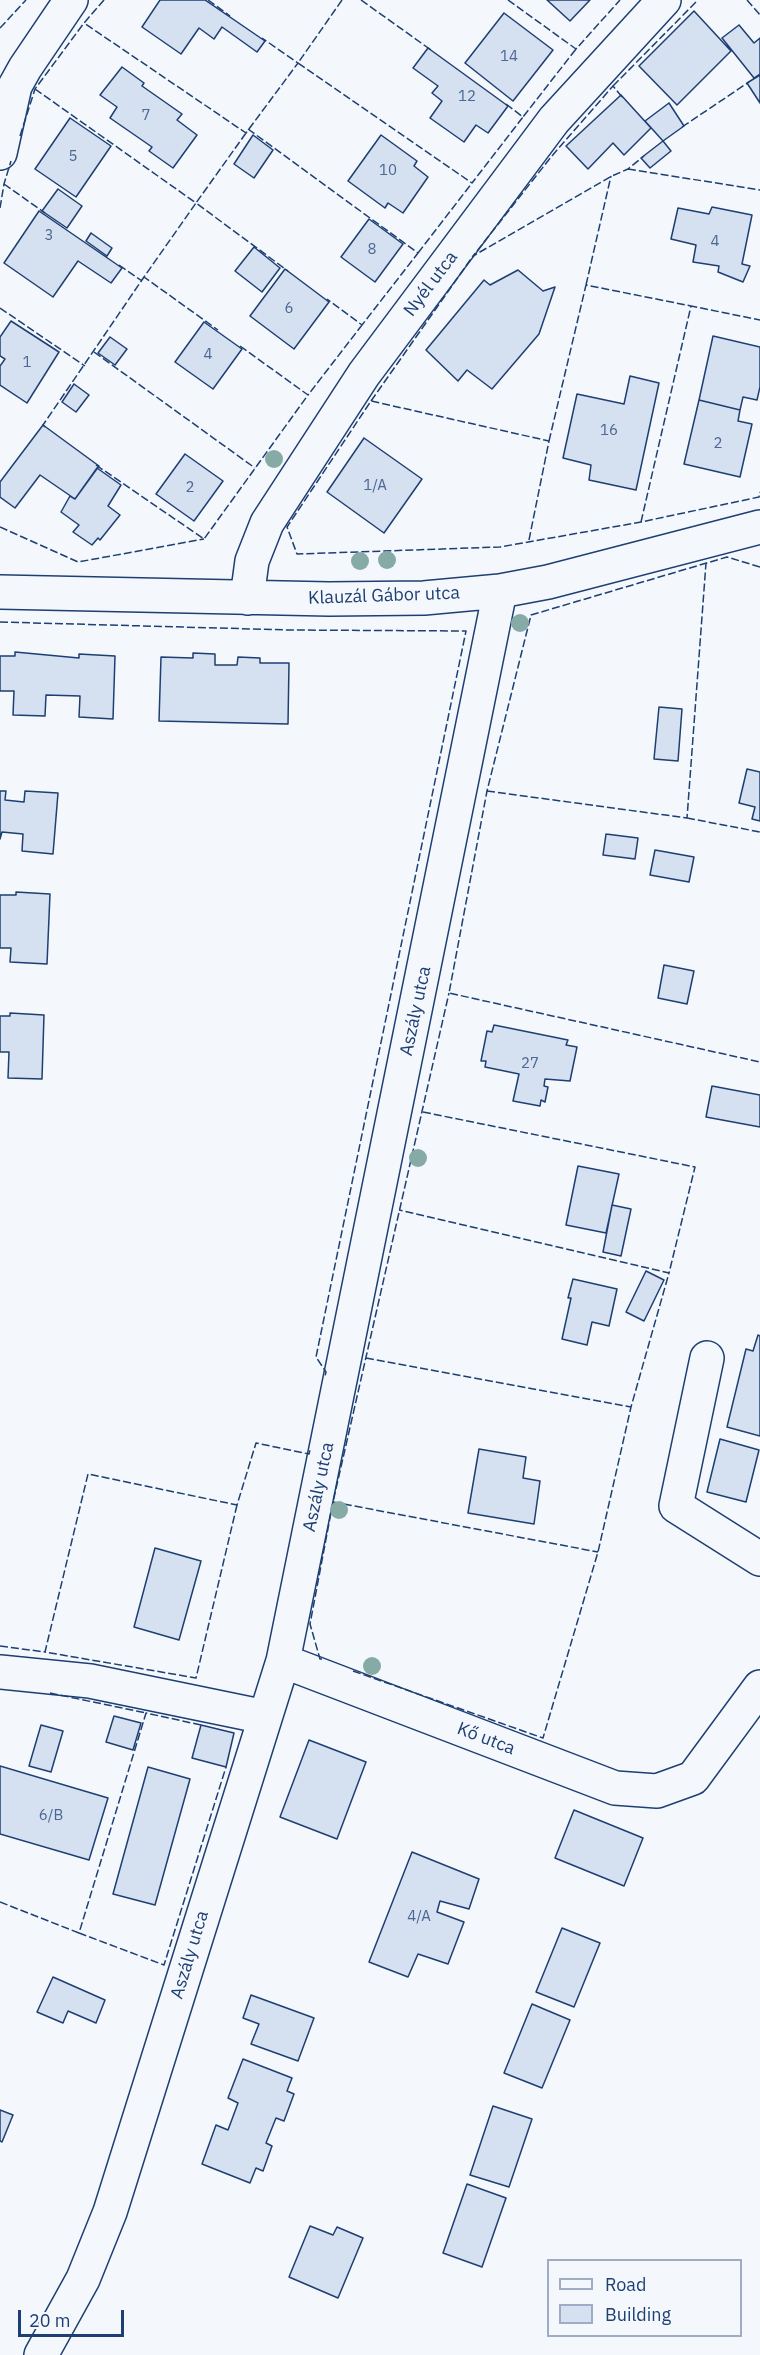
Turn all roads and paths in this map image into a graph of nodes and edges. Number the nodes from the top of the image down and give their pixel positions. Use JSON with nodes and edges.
{"nodes":[{"id":1,"x":71,"y":0,"type":"edge"},
{"id":2,"x":663,"y":0,"type":"edge"},
{"id":3,"x":0,"y":153,"type":"edge"},
{"id":4,"x":760,"y":527,"type":"edge"},
{"id":5,"x":500,"y":591,"type":"junction"},
{"id":6,"x":0,"y":592,"type":"edge"},
{"id":7,"x":247,"y":598,"type":"junction"},
{"id":8,"x":707,"y":1358,"type":"dead end"},
{"id":9,"x":760,"y":1558,"type":"edge"},
{"id":10,"x":283,"y":1661,"type":"junction"},
{"id":11,"x":0,"y":1672,"type":"edge"},
{"id":12,"x":760,"y":1688,"type":"edge"},
{"id":13,"x":265,"y":1717,"type":"junction"},
{"id":14,"x":41,"y":2355,"type":"edge"}],
"edges":[{"from":1,"to":3,"type":"street"},
{"from":2,"to":7,"type":"street","name":"Nyél utca"},
{"from":4,"to":5,"type":"street","name":"Klauzál Gábor utca"},
{"from":5,"to":7,"type":"street","name":"Klauzál Gábor utca"},
{"from":5,"to":10,"type":"street","name":"Aszály utca"},
{"from":6,"to":7,"type":"street","name":"Klauzál Gábor utca"},
{"from":8,"to":9,"type":"street"},
{"from":10,"to":12,"type":"street","name":"Kő utca"},
{"from":10,"to":13,"type":"street","name":"Aszály utca"},
{"from":11,"to":13,"type":"street"},
{"from":13,"to":14,"type":"street","name":"Aszály utca"}]}
